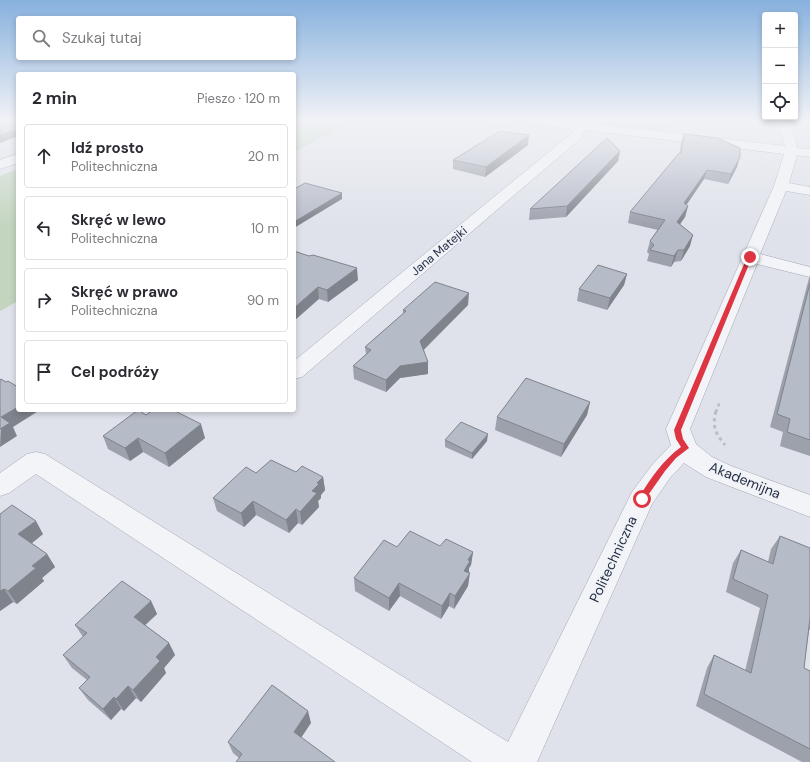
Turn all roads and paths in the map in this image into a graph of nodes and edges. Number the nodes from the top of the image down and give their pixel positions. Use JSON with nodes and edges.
{"nodes":[{"id":1,"x":552,"y":156,"type":"edge"},
{"id":2,"x":791,"y":156,"type":"edge"},
{"id":3,"x":16,"y":159,"type":"edge"},
{"id":4,"x":0,"y":165,"type":"edge"},
{"id":5,"x":781,"y":186,"type":"junction"},
{"id":6,"x":810,"y":191,"type":"edge"},
{"id":7,"x":750,"y":257,"type":"junction"},
{"id":8,"x":810,"y":272,"type":"edge"},
{"id":9,"x":296,"y":370,"type":"edge"},
{"id":10,"x":685,"y":448,"type":"junction"},
{"id":11,"x":0,"y":486,"type":"edge"},
{"id":12,"x":810,"y":506,"type":"edge"},
{"id":13,"x":505,"y":762,"type":"edge"},
{"id":14,"x":518,"y":762,"type":"edge"}],
"edges":[{"from":1,"to":9,"type":"street","name":"Jana Matejki"},
{"from":2,"to":5,"type":"street"},
{"from":3,"to":4,"type":"street"},
{"from":5,"to":6,"type":"street"},
{"from":5,"to":7,"type":"street"},
{"from":7,"to":8,"type":"street"},
{"from":7,"to":10,"type":"street"},
{"from":10,"to":12,"type":"street","name":"Akademijna"},
{"from":10,"to":14,"type":"street","name":"Politechniczna"},
{"from":11,"to":13,"type":"street"}]}
